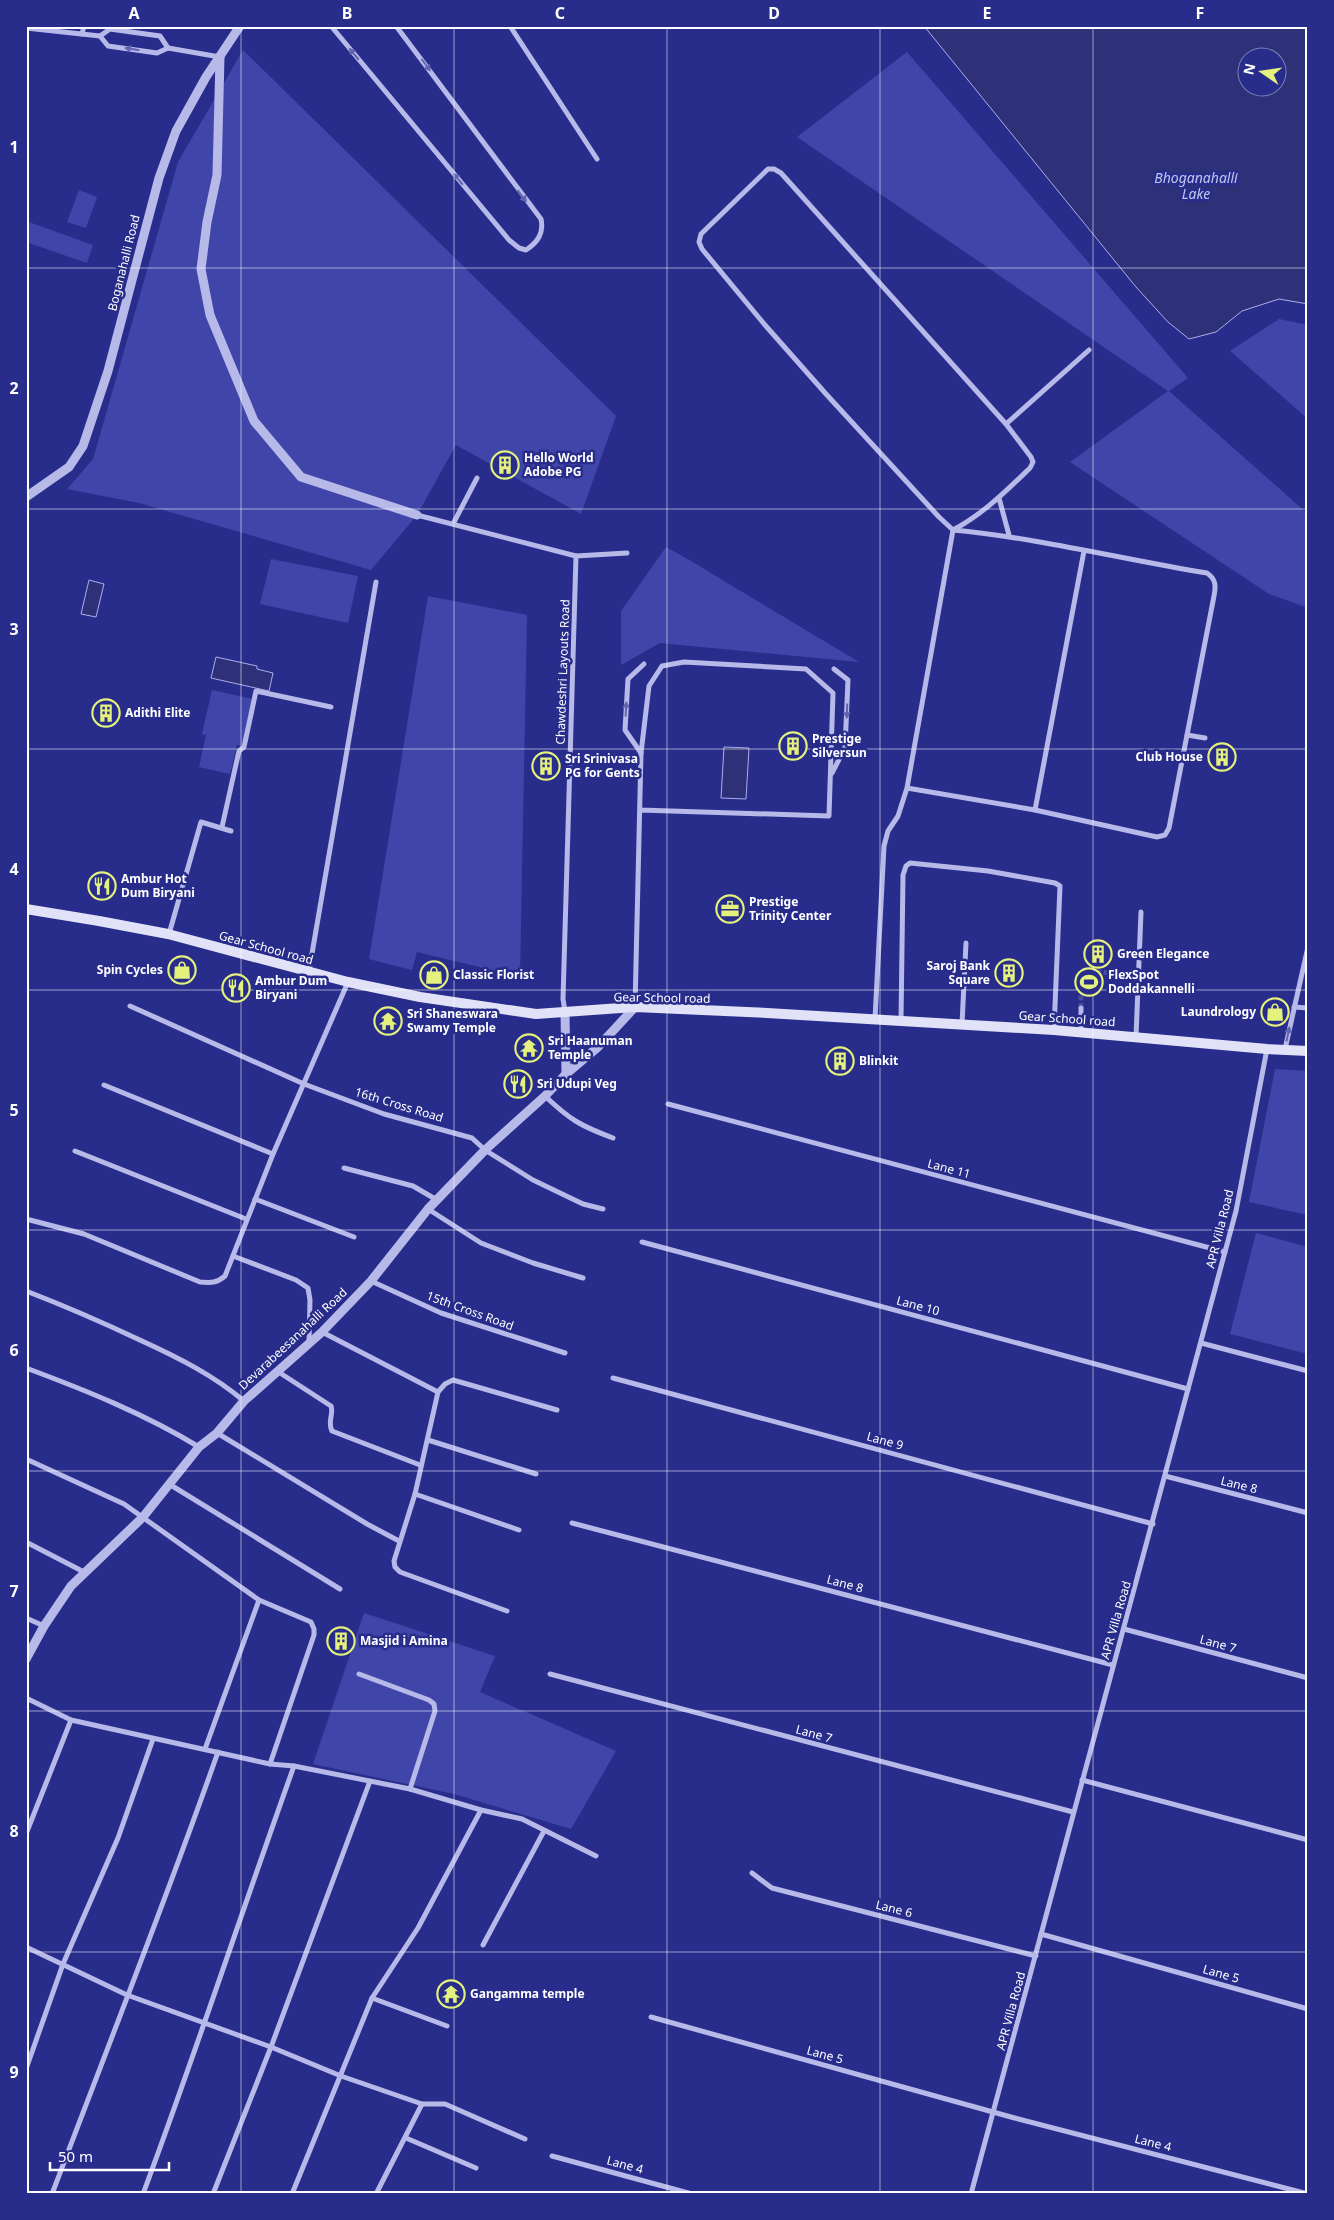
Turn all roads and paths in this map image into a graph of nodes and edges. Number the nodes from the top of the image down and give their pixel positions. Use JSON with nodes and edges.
{"nodes":[{"id":1,"x":84,"y":26,"type":"edge"},
{"id":2,"x":240,"y":26,"type":"edge"},
{"id":3,"x":330,"y":26,"type":"edge"},
{"id":4,"x":396,"y":26,"type":"edge"},
{"id":5,"x":510,"y":26,"type":"edge"},
{"id":6,"x":26,"y":28,"type":"edge"},
{"id":7,"x":82,"y":34,"type":"junction"},
{"id":8,"x":100,"y":36,"type":"junction"},
{"id":9,"x":168,"y":48,"type":"junction"},
{"id":10,"x":220,"y":57,"type":"junction"},
{"id":11,"x":597,"y":159,"type":"dead end"},
{"id":12,"x":1089,"y":350,"type":"dead end"},
{"id":13,"x":1006,"y":424,"type":"junction"},
{"id":14,"x":477,"y":478,"type":"dead end"},
{"id":15,"x":26,"y":497,"type":"edge"},
{"id":16,"x":999,"y":498,"type":"junction"},
{"id":17,"x":417,"y":515,"type":"joint"},
{"id":18,"x":453,"y":524,"type":"junction"},
{"id":19,"x":952,"y":530,"type":"junction"},
{"id":20,"x":1009,"y":536,"type":"junction"},
{"id":21,"x":1084,"y":551,"type":"junction"},
{"id":22,"x":627,"y":554,"type":"dead end"},
{"id":23,"x":576,"y":556,"type":"junction"},
{"id":24,"x":376,"y":582,"type":"dead end"},
{"id":25,"x":644,"y":664,"type":"dead end"},
{"id":26,"x":834,"y":669,"type":"dead end"},
{"id":27,"x":331,"y":707,"type":"dead end"},
{"id":28,"x":1186,"y":735,"type":"junction"},
{"id":29,"x":1205,"y":738,"type":"dead end"},
{"id":30,"x":641,"y":753,"type":"junction"},
{"id":31,"x":831,"y":776,"type":"junction"},
{"id":32,"x":907,"y":788,"type":"junction"},
{"id":33,"x":640,"y":810,"type":"junction"},
{"id":34,"x":1035,"y":810,"type":"junction"},
{"id":35,"x":222,"y":827,"type":"junction"},
{"id":36,"x":231,"y":831,"type":"dead end"},
{"id":37,"x":26,"y":909,"type":"edge"},
{"id":38,"x":1141,"y":912,"type":"dead end"},
{"id":39,"x":168,"y":934,"type":"junction"},
{"id":40,"x":966,"y":943,"type":"dead end"},
{"id":41,"x":1308,"y":947,"type":"edge"},
{"id":42,"x":308,"y":972,"type":"junction"},
{"id":43,"x":348,"y":982,"type":"junction"},
{"id":44,"x":130,"y":1006,"type":"dead end"},
{"id":45,"x":635,"y":1007,"type":"junction"},
{"id":46,"x":1294,"y":1007,"type":"junction"},
{"id":47,"x":1081,"y":1008,"type":"tunnel mouth"},
{"id":48,"x":1308,"y":1008,"type":"edge"},
{"id":49,"x":565,"y":1012,"type":"junction"},
{"id":50,"x":875,"y":1019,"type":"junction"},
{"id":51,"x":901,"y":1021,"type":"junction"},
{"id":52,"x":962,"y":1024,"type":"junction"},
{"id":53,"x":1054,"y":1030,"type":"junction"},
{"id":54,"x":1080,"y":1032,"type":"junction"},
{"id":55,"x":1136,"y":1037,"type":"junction"},
{"id":56,"x":1267,"y":1049,"type":"junction"},
{"id":57,"x":1285,"y":1049,"type":"junction"},
{"id":58,"x":1308,"y":1051,"type":"edge"},
{"id":59,"x":566,"y":1074,"type":"junction"},
{"id":60,"x":304,"y":1084,"type":"junction"},
{"id":61,"x":104,"y":1085,"type":"dead end"},
{"id":62,"x":545,"y":1096,"type":"junction"},
{"id":63,"x":668,"y":1104,"type":"dead end"},
{"id":64,"x":613,"y":1138,"type":"dead end"},
{"id":65,"x":485,"y":1150,"type":"junction"},
{"id":66,"x":75,"y":1151,"type":"dead end"},
{"id":67,"x":273,"y":1154,"type":"junction"},
{"id":68,"x":344,"y":1168,"type":"dead end"},
{"id":69,"x":254,"y":1198,"type":"junction"},
{"id":70,"x":437,"y":1200,"type":"junction"},
{"id":71,"x":428,"y":1209,"type":"junction"},
{"id":72,"x":603,"y":1209,"type":"dead end"},
{"id":73,"x":26,"y":1219,"type":"edge"},
{"id":74,"x":246,"y":1219,"type":"junction"},
{"id":75,"x":354,"y":1237,"type":"dead end"},
{"id":76,"x":642,"y":1242,"type":"dead end"},
{"id":77,"x":1225,"y":1252,"type":"junction"},
{"id":78,"x":233,"y":1256,"type":"junction"},
{"id":79,"x":584,"y":1278,"type":"dead end"},
{"id":80,"x":371,"y":1281,"type":"junction"},
{"id":81,"x":26,"y":1291,"type":"edge"},
{"id":82,"x":322,"y":1332,"type":"junction"},
{"id":83,"x":309,"y":1343,"type":"junction"},
{"id":84,"x":1200,"y":1343,"type":"junction"},
{"id":85,"x":565,"y":1353,"type":"dead end"},
{"id":86,"x":26,"y":1368,"type":"edge"},
{"id":87,"x":277,"y":1370,"type":"junction"},
{"id":88,"x":1308,"y":1371,"type":"edge"},
{"id":89,"x":613,"y":1378,"type":"dead end"},
{"id":90,"x":1188,"y":1388,"type":"junction"},
{"id":91,"x":438,"y":1392,"type":"junction"},
{"id":92,"x":244,"y":1401,"type":"junction"},
{"id":93,"x":557,"y":1410,"type":"dead end"},
{"id":94,"x":217,"y":1433,"type":"junction"},
{"id":95,"x":428,"y":1440,"type":"junction"},
{"id":96,"x":199,"y":1447,"type":"junction"},
{"id":97,"x":26,"y":1460,"type":"edge"},
{"id":98,"x":420,"y":1465,"type":"junction"},
{"id":99,"x":536,"y":1474,"type":"dead end"},
{"id":100,"x":1165,"y":1476,"type":"junction"},
{"id":101,"x":169,"y":1484,"type":"junction"},
{"id":102,"x":415,"y":1494,"type":"junction"},
{"id":103,"x":1308,"y":1513,"type":"edge"},
{"id":104,"x":143,"y":1517,"type":"junction"},
{"id":105,"x":572,"y":1523,"type":"dead end"},
{"id":106,"x":1153,"y":1524,"type":"junction"},
{"id":107,"x":519,"y":1530,"type":"dead end"},
{"id":108,"x":399,"y":1541,"type":"junction"},
{"id":109,"x":26,"y":1542,"type":"edge"},
{"id":110,"x":84,"y":1572,"type":"junction"},
{"id":111,"x":340,"y":1589,"type":"dead end"},
{"id":112,"x":259,"y":1600,"type":"junction"},
{"id":113,"x":507,"y":1611,"type":"dead end"},
{"id":114,"x":26,"y":1618,"type":"edge"},
{"id":115,"x":44,"y":1626,"type":"junction"},
{"id":116,"x":1124,"y":1629,"type":"junction"},
{"id":117,"x":26,"y":1659,"type":"edge"},
{"id":118,"x":1113,"y":1665,"type":"junction"},
{"id":119,"x":358,"y":1674,"type":"dead end"},
{"id":120,"x":550,"y":1674,"type":"dead end"},
{"id":121,"x":1308,"y":1678,"type":"edge"},
{"id":122,"x":26,"y":1698,"type":"edge"},
{"id":123,"x":71,"y":1720,"type":"junction"},
{"id":124,"x":153,"y":1739,"type":"junction"},
{"id":125,"x":205,"y":1749,"type":"junction"},
{"id":126,"x":218,"y":1752,"type":"junction"},
{"id":127,"x":270,"y":1764,"type":"junction"},
{"id":128,"x":294,"y":1766,"type":"junction"},
{"id":129,"x":1082,"y":1780,"type":"junction"},
{"id":130,"x":370,"y":1781,"type":"junction"},
{"id":131,"x":410,"y":1789,"type":"junction"},
{"id":132,"x":480,"y":1810,"type":"junction"},
{"id":133,"x":1073,"y":1812,"type":"junction"},
{"id":134,"x":544,"y":1831,"type":"junction"},
{"id":135,"x":26,"y":1834,"type":"edge"},
{"id":136,"x":1308,"y":1840,"type":"edge"},
{"id":137,"x":596,"y":1856,"type":"dead end"},
{"id":138,"x":752,"y":1873,"type":"dead end"},
{"id":139,"x":1042,"y":1934,"type":"junction"},
{"id":140,"x":484,"y":1945,"type":"dead end"},
{"id":141,"x":26,"y":1947,"type":"edge"},
{"id":142,"x":1036,"y":1956,"type":"junction"},
{"id":143,"x":63,"y":1964,"type":"junction"},
{"id":144,"x":127,"y":1996,"type":"junction"},
{"id":145,"x":372,"y":1998,"type":"junction"},
{"id":146,"x":1308,"y":2009,"type":"edge"},
{"id":147,"x":650,"y":2017,"type":"dead end"},
{"id":148,"x":203,"y":2023,"type":"junction"},
{"id":149,"x":448,"y":2026,"type":"dead end"},
{"id":150,"x":271,"y":2047,"type":"junction"},
{"id":151,"x":26,"y":2069,"type":"edge"},
{"id":152,"x":341,"y":2076,"type":"junction"},
{"id":153,"x":422,"y":2104,"type":"junction"},
{"id":154,"x":993,"y":2112,"type":"junction"},
{"id":155,"x":406,"y":2138,"type":"junction"},
{"id":156,"x":525,"y":2139,"type":"dead end"},
{"id":157,"x":552,"y":2156,"type":"dead end"},
{"id":158,"x":476,"y":2168,"type":"dead end"},
{"id":159,"x":52,"y":2194,"type":"edge"},
{"id":160,"x":143,"y":2194,"type":"edge"},
{"id":161,"x":213,"y":2194,"type":"edge"},
{"id":162,"x":292,"y":2194,"type":"edge"},
{"id":163,"x":376,"y":2194,"type":"edge"},
{"id":164,"x":692,"y":2194,"type":"edge"},
{"id":165,"x":971,"y":2194,"type":"edge"},
{"id":166,"x":1308,"y":2194,"type":"edge"}],
"edges":[{"from":1,"to":7,"type":"street"},
{"from":2,"to":10,"type":"street","name":"Boganahalli Road"},
{"from":4,"to":3,"type":"street","one_way":true},
{"from":5,"to":11,"type":"street"},
{"from":6,"to":7,"type":"street"},
{"from":7,"to":8,"type":"street"},
{"from":9,"to":8,"type":"street","one_way":true},
{"from":8,"to":9,"type":"street"},
{"from":9,"to":10,"type":"street"},
{"from":10,"to":15,"type":"street","name":"Boganahalli Road"},
{"from":10,"to":17,"type":"street"},
{"from":12,"to":13,"type":"street"},
{"from":13,"to":16,"type":"street"},
{"from":13,"to":19,"type":"street"},
{"from":14,"to":18,"type":"street"},
{"from":16,"to":19,"type":"street"},
{"from":16,"to":20,"type":"street"},
{"from":17,"to":18,"type":"street"},
{"from":18,"to":23,"type":"street"},
{"from":19,"to":20,"type":"street"},
{"from":19,"to":32,"type":"street"},
{"from":20,"to":21,"type":"street"},
{"from":21,"to":28,"type":"street"},
{"from":21,"to":34,"type":"street"},
{"from":22,"to":23,"type":"street"},
{"from":23,"to":49,"type":"street","name":"Chawdeshri Layouts Road"},
{"from":24,"to":42,"type":"street"},
{"from":30,"to":25,"type":"street","one_way":true},
{"from":26,"to":31,"type":"street","one_way":true},
{"from":27,"to":35,"type":"street"},
{"from":28,"to":29,"type":"street"},
{"from":28,"to":34,"type":"street"},
{"from":30,"to":31,"type":"street"},
{"from":30,"to":33,"type":"street"},
{"from":31,"to":33,"type":"street"},
{"from":32,"to":34,"type":"street"},
{"from":32,"to":50,"type":"street"},
{"from":33,"to":45,"type":"street"},
{"from":35,"to":36,"type":"street"},
{"from":35,"to":39,"type":"street"},
{"from":37,"to":39,"type":"main road","name":"Gear School road"},
{"from":38,"to":55,"type":"street"},
{"from":39,"to":42,"type":"main road","name":"Gear School road"},
{"from":40,"to":52,"type":"street"},
{"from":41,"to":46,"type":"street"},
{"from":42,"to":43,"type":"main road","name":"Gear School road"},
{"from":43,"to":49,"type":"main road","name":"Gear School road"},
{"from":43,"to":60,"type":"street"},
{"from":44,"to":60,"type":"street","name":"16th Cross Road"},
{"from":45,"to":49,"type":"main road","name":"Gear School road"},
{"from":45,"to":50,"type":"main road","name":"Gear School road"},
{"from":45,"to":59,"type":"street","name":"Devarabeesanahalli Road"},
{"from":46,"to":48,"type":"street"},
{"from":57,"to":46,"type":"street","one_way":true},
{"from":47,"to":54,"type":"street"},
{"from":49,"to":59,"type":"street"},
{"from":50,"to":51,"type":"main road","name":"Gear School road"},
{"from":51,"to":52,"type":"main road","name":"Gear School road"},
{"from":51,"to":53,"type":"street"},
{"from":52,"to":53,"type":"main road","name":"Gear School road"},
{"from":53,"to":54,"type":"main road","name":"Gear School road"},
{"from":54,"to":55,"type":"main road","name":"Gear School road"},
{"from":55,"to":56,"type":"main road","name":"Gear School road"},
{"from":56,"to":57,"type":"main road","name":"Gear School road"},
{"from":56,"to":77,"type":"street","name":"APR Villa Road"},
{"from":57,"to":58,"type":"main road","name":"Gear School road"},
{"from":59,"to":62,"type":"street","name":"Devarabeesanahalli Road"},
{"from":60,"to":65,"type":"street","name":"16th Cross Road"},
{"from":60,"to":67,"type":"street"},
{"from":61,"to":67,"type":"street"},
{"from":62,"to":64,"type":"street"},
{"from":62,"to":65,"type":"street","name":"Devarabeesanahalli Road"},
{"from":63,"to":77,"type":"street","name":"Lane 11"},
{"from":65,"to":70,"type":"street","name":"Devarabeesanahalli Road"},
{"from":65,"to":72,"type":"street","name":"16th Cross Road"},
{"from":66,"to":74,"type":"street"},
{"from":67,"to":69,"type":"street"},
{"from":68,"to":70,"type":"street"},
{"from":69,"to":74,"type":"street"},
{"from":69,"to":75,"type":"street"},
{"from":70,"to":71,"type":"street","name":"Devarabeesanahalli Road"},
{"from":71,"to":79,"type":"street"},
{"from":71,"to":80,"type":"street","name":"Devarabeesanahalli Road"},
{"from":73,"to":78,"type":"street"},
{"from":74,"to":78,"type":"street"},
{"from":76,"to":90,"type":"street","name":"Lane 10"},
{"from":77,"to":84,"type":"street","name":"APR Villa Road"},
{"from":78,"to":83,"type":"street"},
{"from":80,"to":82,"type":"street","name":"Devarabeesanahalli Road"},
{"from":80,"to":85,"type":"street","name":"15th Cross Road"},
{"from":81,"to":92,"type":"street"},
{"from":82,"to":83,"type":"street","name":"Devarabeesanahalli Road"},
{"from":82,"to":91,"type":"street"},
{"from":83,"to":87,"type":"street","name":"Devarabeesanahalli Road"},
{"from":84,"to":88,"type":"street"},
{"from":84,"to":90,"type":"street","name":"APR Villa Road"},
{"from":86,"to":96,"type":"street"},
{"from":87,"to":92,"type":"street","name":"Devarabeesanahalli Road"},
{"from":87,"to":98,"type":"street"},
{"from":89,"to":106,"type":"street","name":"Lane 9"},
{"from":90,"to":100,"type":"street","name":"APR Villa Road"},
{"from":91,"to":93,"type":"street"},
{"from":91,"to":95,"type":"street"},
{"from":92,"to":94,"type":"street","name":"Devarabeesanahalli Road"},
{"from":94,"to":96,"type":"street","name":"Devarabeesanahalli Road"},
{"from":94,"to":108,"type":"street"},
{"from":95,"to":98,"type":"street"},
{"from":95,"to":99,"type":"street"},
{"from":96,"to":101,"type":"street","name":"Devarabeesanahalli Road"},
{"from":97,"to":104,"type":"street"},
{"from":98,"to":102,"type":"street"},
{"from":100,"to":103,"type":"street","name":"Lane 8"},
{"from":100,"to":106,"type":"street","name":"APR Villa Road"},
{"from":101,"to":104,"type":"street","name":"Devarabeesanahalli Road"},
{"from":101,"to":111,"type":"street"},
{"from":102,"to":107,"type":"street"},
{"from":102,"to":108,"type":"street"},
{"from":104,"to":110,"type":"street","name":"Devarabeesanahalli Road"},
{"from":104,"to":112,"type":"street"},
{"from":105,"to":118,"type":"street","name":"Lane 8"},
{"from":106,"to":116,"type":"street","name":"APR Villa Road"},
{"from":108,"to":113,"type":"street"},
{"from":109,"to":110,"type":"street"},
{"from":110,"to":115,"type":"street","name":"Devarabeesanahalli Road"},
{"from":112,"to":125,"type":"street"},
{"from":112,"to":127,"type":"street"},
{"from":114,"to":115,"type":"street"},
{"from":115,"to":117,"type":"street","name":"Devarabeesanahalli Road"},
{"from":116,"to":118,"type":"street","name":"APR Villa Road"},
{"from":116,"to":121,"type":"street","name":"Lane 7"},
{"from":118,"to":129,"type":"street","name":"APR Villa Road"},
{"from":119,"to":131,"type":"street"},
{"from":120,"to":133,"type":"street","name":"Lane 7"},
{"from":122,"to":123,"type":"street"},
{"from":123,"to":124,"type":"street"},
{"from":123,"to":135,"type":"street"},
{"from":124,"to":125,"type":"street"},
{"from":124,"to":143,"type":"street"},
{"from":125,"to":126,"type":"street"},
{"from":126,"to":127,"type":"street"},
{"from":126,"to":144,"type":"street"},
{"from":127,"to":128,"type":"street"},
{"from":128,"to":130,"type":"street"},
{"from":128,"to":148,"type":"street"},
{"from":129,"to":133,"type":"street","name":"APR Villa Road"},
{"from":129,"to":136,"type":"street"},
{"from":130,"to":131,"type":"street"},
{"from":130,"to":150,"type":"street"},
{"from":131,"to":132,"type":"street"},
{"from":132,"to":134,"type":"street"},
{"from":132,"to":145,"type":"street"},
{"from":133,"to":139,"type":"street","name":"APR Villa Road"},
{"from":134,"to":137,"type":"street"},
{"from":134,"to":140,"type":"street"},
{"from":138,"to":142,"type":"street","name":"Lane 6"},
{"from":139,"to":142,"type":"street","name":"APR Villa Road"},
{"from":139,"to":146,"type":"street","name":"Lane 5"},
{"from":141,"to":143,"type":"street"},
{"from":142,"to":154,"type":"street","name":"APR Villa Road"},
{"from":143,"to":144,"type":"street"},
{"from":143,"to":151,"type":"street"},
{"from":144,"to":148,"type":"street"},
{"from":144,"to":159,"type":"street"},
{"from":145,"to":149,"type":"street"},
{"from":145,"to":152,"type":"street"},
{"from":147,"to":154,"type":"street","name":"Lane 5"},
{"from":148,"to":150,"type":"street"},
{"from":148,"to":160,"type":"street"},
{"from":150,"to":152,"type":"street"},
{"from":150,"to":161,"type":"street"},
{"from":152,"to":153,"type":"street"},
{"from":152,"to":162,"type":"street"},
{"from":153,"to":155,"type":"street"},
{"from":153,"to":156,"type":"street"},
{"from":154,"to":165,"type":"street","name":"APR Villa Road"},
{"from":154,"to":166,"type":"street","name":"Lane 4"},
{"from":155,"to":158,"type":"street"},
{"from":155,"to":163,"type":"street"},
{"from":157,"to":164,"type":"street","name":"Lane 4"}]}
